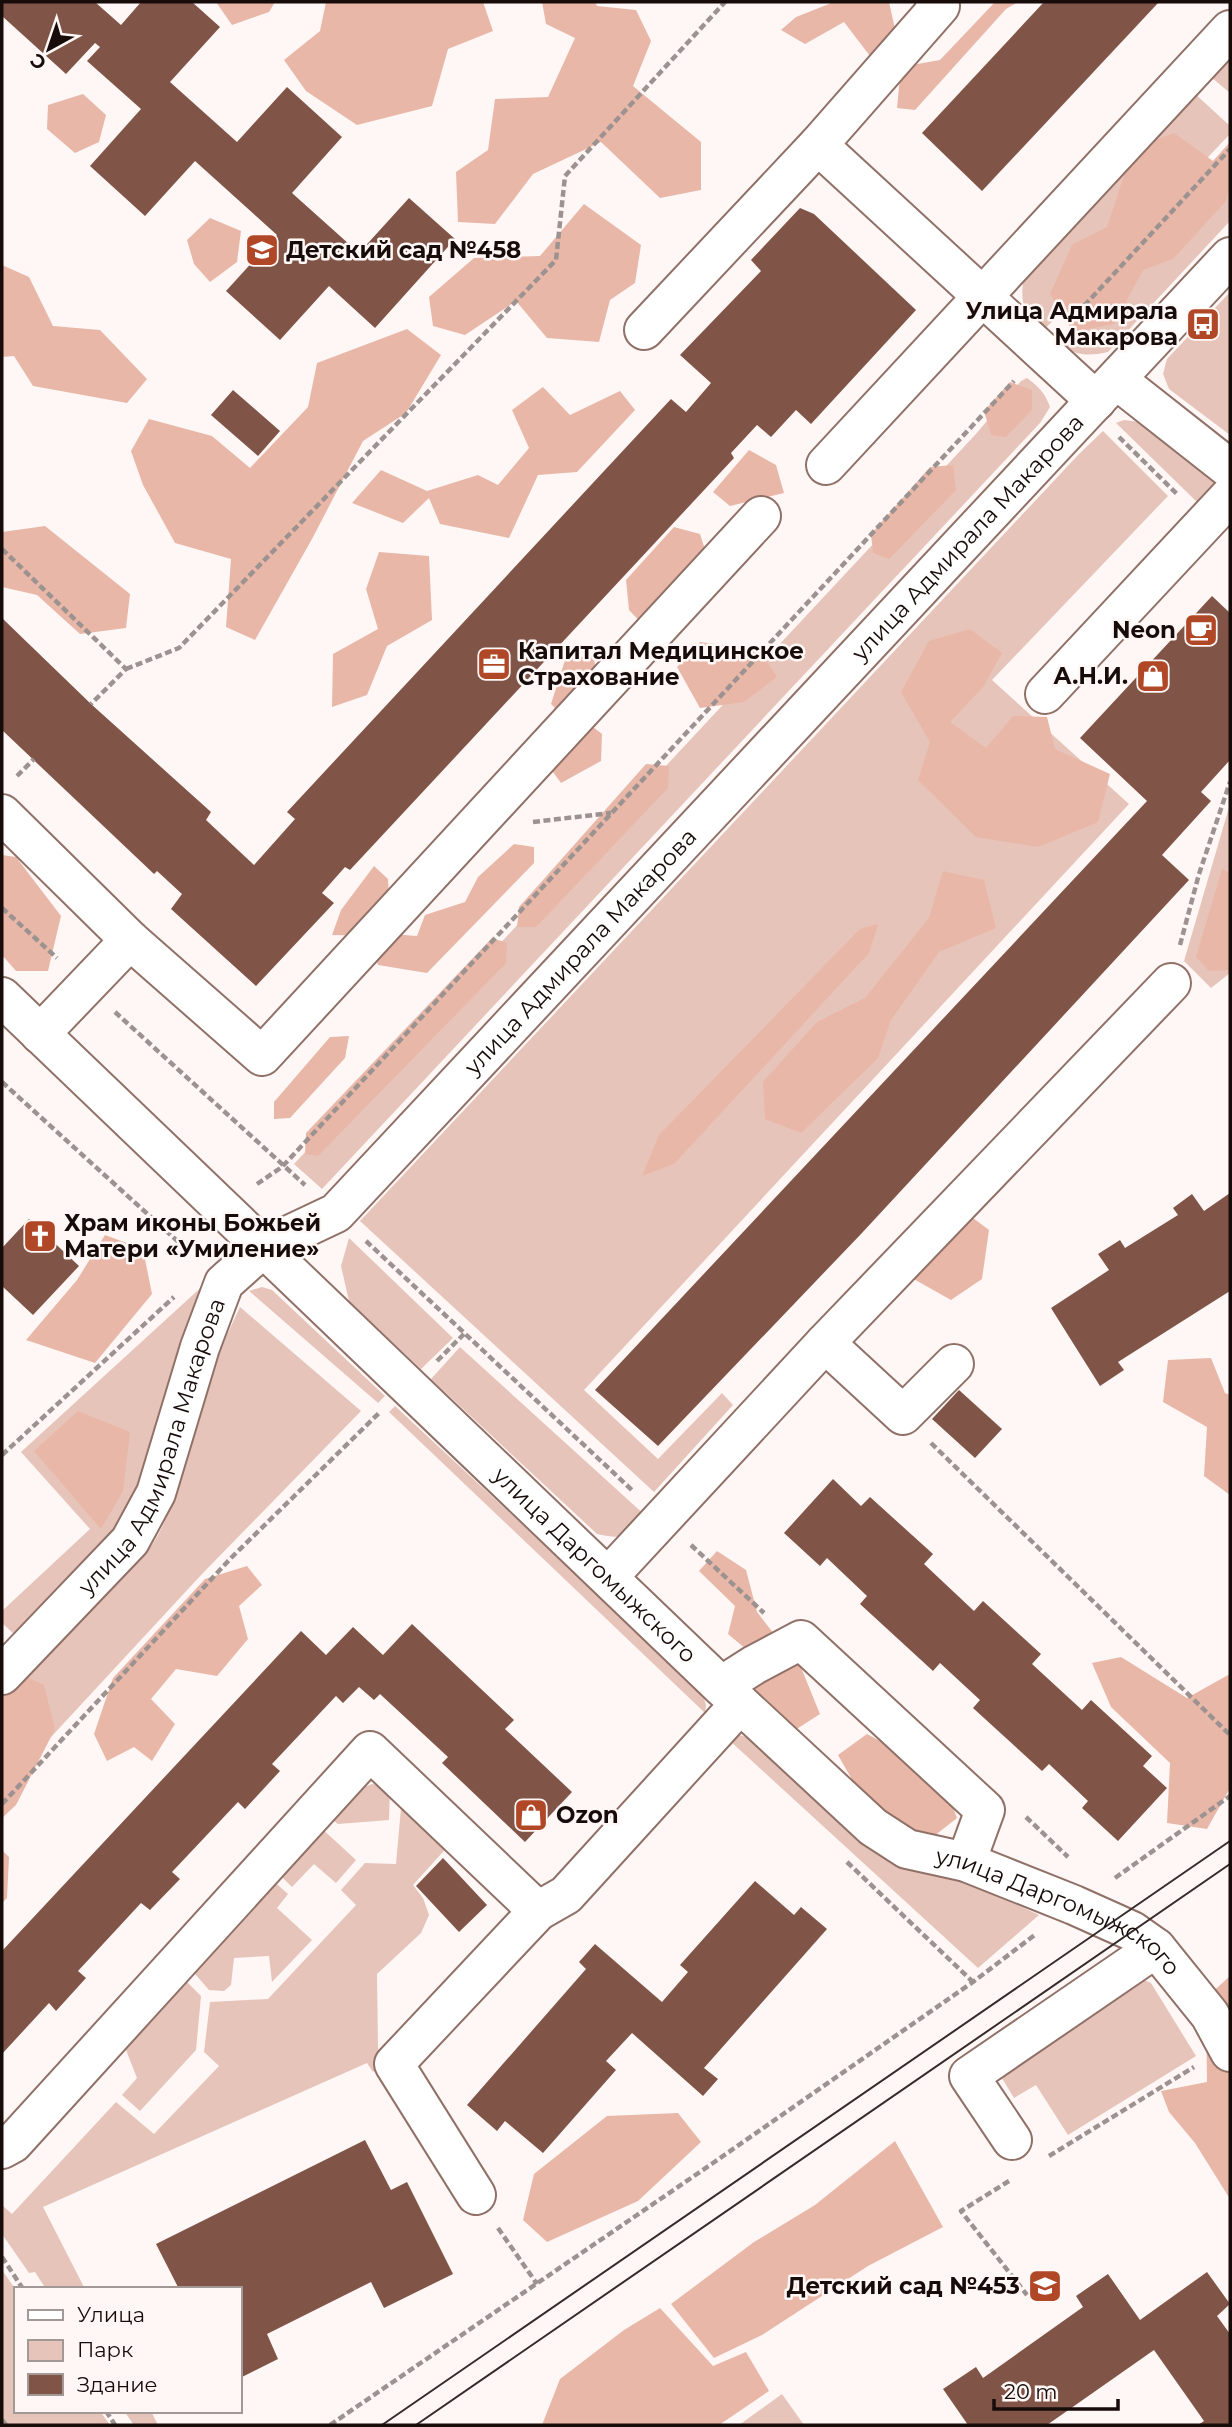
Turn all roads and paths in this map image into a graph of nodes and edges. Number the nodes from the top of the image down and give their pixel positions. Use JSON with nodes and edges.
{"nodes":[{"id":1,"x":725,"y":2,"type":"edge"},
{"id":2,"x":935,"y":2,"type":"edge"},
{"id":3,"x":1230,"y":30,"type":"edge"},
{"id":4,"x":818,"y":145,"type":"junction"},
{"id":5,"x":1230,"y":149,"type":"edge"},
{"id":6,"x":1230,"y":257,"type":"edge"},
{"id":7,"x":982,"y":296,"type":"junction"},
{"id":8,"x":644,"y":330,"type":"dead end"},
{"id":9,"x":1042,"y":352,"type":"junction"},
{"id":10,"x":1107,"y":390,"type":"junction"},
{"id":11,"x":1118,"y":436,"type":"dead end"},
{"id":12,"x":826,"y":465,"type":"dead end"},
{"id":13,"x":1230,"y":469,"type":"edge"},
{"id":14,"x":1219,"y":510,"type":"edge"},
{"id":15,"x":761,"y":516,"type":"dead end"},
{"id":16,"x":2,"y":549,"type":"edge"},
{"id":17,"x":126,"y":668,"type":"junction"},
{"id":18,"x":1045,"y":695,"type":"dead end"},
{"id":19,"x":91,"y":704,"type":"dead end"},
{"id":20,"x":1230,"y":782,"type":"edge"},
{"id":21,"x":612,"y":813,"type":"junction"},
{"id":22,"x":2,"y":814,"type":"edge"},
{"id":23,"x":471,"y":829,"type":"junction"},
{"id":24,"x":2,"y":908,"type":"edge"},
{"id":25,"x":130,"y":940,"type":"junction"},
{"id":26,"x":1171,"y":983,"type":"joint"},
{"id":27,"x":87,"y":986,"type":"junction"},
{"id":28,"x":2,"y":997,"type":"edge"},
{"id":29,"x":40,"y":1034,"type":"junction"},
{"id":30,"x":2,"y":1082,"type":"edge"},
{"id":31,"x":282,"y":1167,"type":"junction"},
{"id":32,"x":308,"y":1188,"type":"dead end"},
{"id":33,"x":363,"y":1238,"type":"dead end"},
{"id":34,"x":264,"y":1247,"type":"junction"},
{"id":35,"x":185,"y":1248,"type":"dead end"},
{"id":36,"x":176,"y":1295,"type":"dead end"},
{"id":37,"x":464,"y":1334,"type":"junction"},
{"id":38,"x":825,"y":1343,"type":"junction"},
{"id":39,"x":954,"y":1364,"type":"dead end"},
{"id":40,"x":410,"y":1387,"type":"junction"},
{"id":41,"x":902,"y":1415,"type":"junction"},
{"id":42,"x":2,"y":1455,"type":"edge"},
{"id":43,"x":663,"y":1518,"type":"junction"},
{"id":44,"x":608,"y":1577,"type":"junction"},
{"id":45,"x":774,"y":1622,"type":"dead end"},
{"id":46,"x":2,"y":1675,"type":"edge"},
{"id":47,"x":731,"y":1695,"type":"junction"},
{"id":48,"x":1230,"y":1735,"type":"edge"},
{"id":49,"x":1230,"y":1796,"type":"edge"},
{"id":50,"x":2,"y":1804,"type":"edge"},
{"id":51,"x":1022,"y":1813,"type":"dead end"},
{"id":52,"x":1072,"y":1860,"type":"dead end"},
{"id":53,"x":966,"y":1862,"type":"junction"},
{"id":54,"x":1074,"y":1905,"type":"junction"},
{"id":55,"x":538,"y":1911,"type":"junction"},
{"id":56,"x":1156,"y":1948,"type":"junction"},
{"id":57,"x":1229,"y":2049,"type":"edge"},
{"id":58,"x":2,"y":2149,"type":"edge"},
{"id":59,"x":1024,"y":2159,"type":"junction"},
{"id":60,"x":476,"y":2195,"type":"joint"},
{"id":61,"x":2,"y":2258,"type":"edge"},
{"id":62,"x":537,"y":2284,"type":"junction"},
{"id":63,"x":22,"y":2287,"type":"edge"},
{"id":64,"x":1027,"y":2295,"type":"dead end"},
{"id":65,"x":2,"y":2420,"type":"edge"},
{"id":66,"x":6,"y":2425,"type":"edge"},
{"id":67,"x":330,"y":2425,"type":"edge"}],
"edges":[{"from":1,"to":17,"type":"path"},
{"from":2,"to":4,"type":"street"},
{"from":3,"to":7,"type":"street"},
{"from":4,"to":7,"type":"street"},
{"from":4,"to":8,"type":"street"},
{"from":5,"to":9,"type":"path"},
{"from":6,"to":10,"type":"street","name":"улица Адмирала Макарова"},
{"from":7,"to":9,"type":"street"},
{"from":7,"to":12,"type":"street"},
{"from":9,"to":10,"type":"street"},
{"from":9,"to":21,"type":"path"},
{"from":10,"to":13,"type":"street"},
{"from":10,"to":34,"type":"street","name":"улица Адмирала Макарова"},
{"from":11,"to":14,"type":"path"},
{"from":14,"to":18,"type":"street"},
{"from":15,"to":23,"type":"street"},
{"from":16,"to":17,"type":"path"},
{"from":17,"to":19,"type":"path"},
{"from":20,"to":26,"type":"path"},
{"from":21,"to":23,"type":"path"},
{"from":21,"to":31,"type":"path"},
{"from":22,"to":25,"type":"street"},
{"from":23,"to":25,"type":"street"},
{"from":24,"to":27,"type":"path"},
{"from":25,"to":27,"type":"street"},
{"from":26,"to":38,"type":"street"},
{"from":27,"to":29,"type":"street"},
{"from":27,"to":31,"type":"path"},
{"from":28,"to":29,"type":"street","name":"улица Даргомыжского"},
{"from":29,"to":34,"type":"street","name":"улица Даргомыжского"},
{"from":30,"to":35,"type":"path"},
{"from":31,"to":32,"type":"path"},
{"from":33,"to":37,"type":"path"},
{"from":34,"to":40,"type":"street","name":"улица Даргомыжского"},
{"from":34,"to":46,"type":"street","name":"улица Адмирала Макарова"},
{"from":36,"to":42,"type":"path"},
{"from":37,"to":40,"type":"path"},
{"from":37,"to":43,"type":"path"},
{"from":38,"to":41,"type":"street"},
{"from":38,"to":43,"type":"street"},
{"from":39,"to":41,"type":"street"},
{"from":40,"to":44,"type":"street","name":"улица Даргомыжского"},
{"from":40,"to":50,"type":"path"},
{"from":41,"to":48,"type":"path"},
{"from":43,"to":44,"type":"street"},
{"from":43,"to":45,"type":"path"},
{"from":44,"to":47,"type":"street","name":"улица Даргомыжского"},
{"from":47,"to":53,"type":"street","name":"улица Даргомыжского"},
{"from":47,"to":53,"type":"street"},
{"from":47,"to":55,"type":"street"},
{"from":49,"to":54,"type":"path"},
{"from":51,"to":52,"type":"path"},
{"from":53,"to":54,"type":"street","name":"улица Даргомыжского"},
{"from":54,"to":56,"type":"street","name":"улица Даргомыжского"},
{"from":54,"to":62,"type":"path"},
{"from":55,"to":58,"type":"street"},
{"from":55,"to":60,"type":"street"},
{"from":56,"to":57,"type":"street","name":"улица Даргомыжского"},
{"from":56,"to":59,"type":"street"},
{"from":57,"to":59,"type":"path"},
{"from":59,"to":64,"type":"path"},
{"from":60,"to":62,"type":"path"},
{"from":61,"to":63,"type":"path"},
{"from":62,"to":67,"type":"path"},
{"from":65,"to":66,"type":"path"}]}
